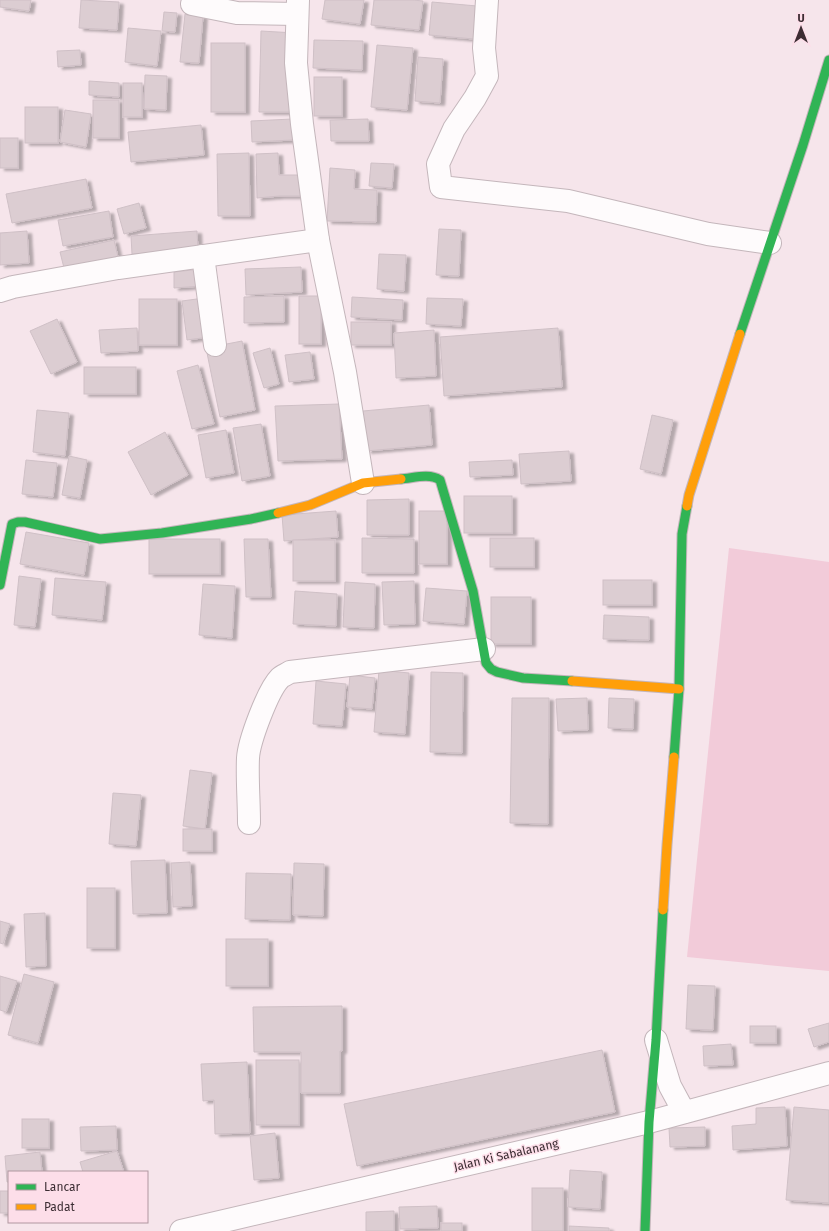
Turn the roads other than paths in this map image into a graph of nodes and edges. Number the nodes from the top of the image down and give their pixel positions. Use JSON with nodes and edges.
{"nodes":[{"id":1,"x":487,"y":0,"type":"edge"},
{"id":2,"x":192,"y":4,"type":"dead end"},
{"id":3,"x":298,"y":7,"type":"edge"},
{"id":4,"x":829,"y":60,"type":"edge"},
{"id":5,"x":318,"y":240,"type":"junction"},
{"id":6,"x":770,"y":243,"type":"junction"},
{"id":7,"x":203,"y":256,"type":"junction"},
{"id":8,"x":0,"y":291,"type":"edge"},
{"id":9,"x":214,"y":345,"type":"dead end"},
{"id":10,"x":363,"y":484,"type":"junction"},
{"id":11,"x":0,"y":585,"type":"edge"},
{"id":12,"x":484,"y":649,"type":"junction"},
{"id":13,"x":679,"y":690,"type":"junction"},
{"id":14,"x":250,"y":822,"type":"dead end"},
{"id":15,"x":656,"y":1040,"type":"junction"},
{"id":16,"x":829,"y":1073,"type":"edge"},
{"id":17,"x":684,"y":1112,"type":"junction"},
{"id":18,"x":649,"y":1122,"type":"junction"},
{"id":19,"x":181,"y":1231,"type":"edge"},
{"id":20,"x":645,"y":1231,"type":"edge"}],
"edges":[{"from":1,"to":6,"type":"street"},
{"from":2,"to":3,"type":"street"},
{"from":3,"to":5,"type":"street"},
{"from":4,"to":6,"type":"street"},
{"from":5,"to":7,"type":"street"},
{"from":5,"to":10,"type":"street"},
{"from":6,"to":13,"type":"street"},
{"from":7,"to":8,"type":"street"},
{"from":7,"to":9,"type":"street"},
{"from":10,"to":11,"type":"street"},
{"from":10,"to":12,"type":"street"},
{"from":12,"to":13,"type":"street"},
{"from":12,"to":14,"type":"street"},
{"from":13,"to":15,"type":"street"},
{"from":15,"to":17,"type":"street"},
{"from":15,"to":18,"type":"street"},
{"from":16,"to":17,"type":"street","name":"Jalan Ki Sabalanang"},
{"from":17,"to":18,"type":"street","name":"Jalan Ki Sabalanang"},
{"from":18,"to":19,"type":"street","name":"Jalan Ki Sabalanang"},
{"from":18,"to":20,"type":"street"}]}
